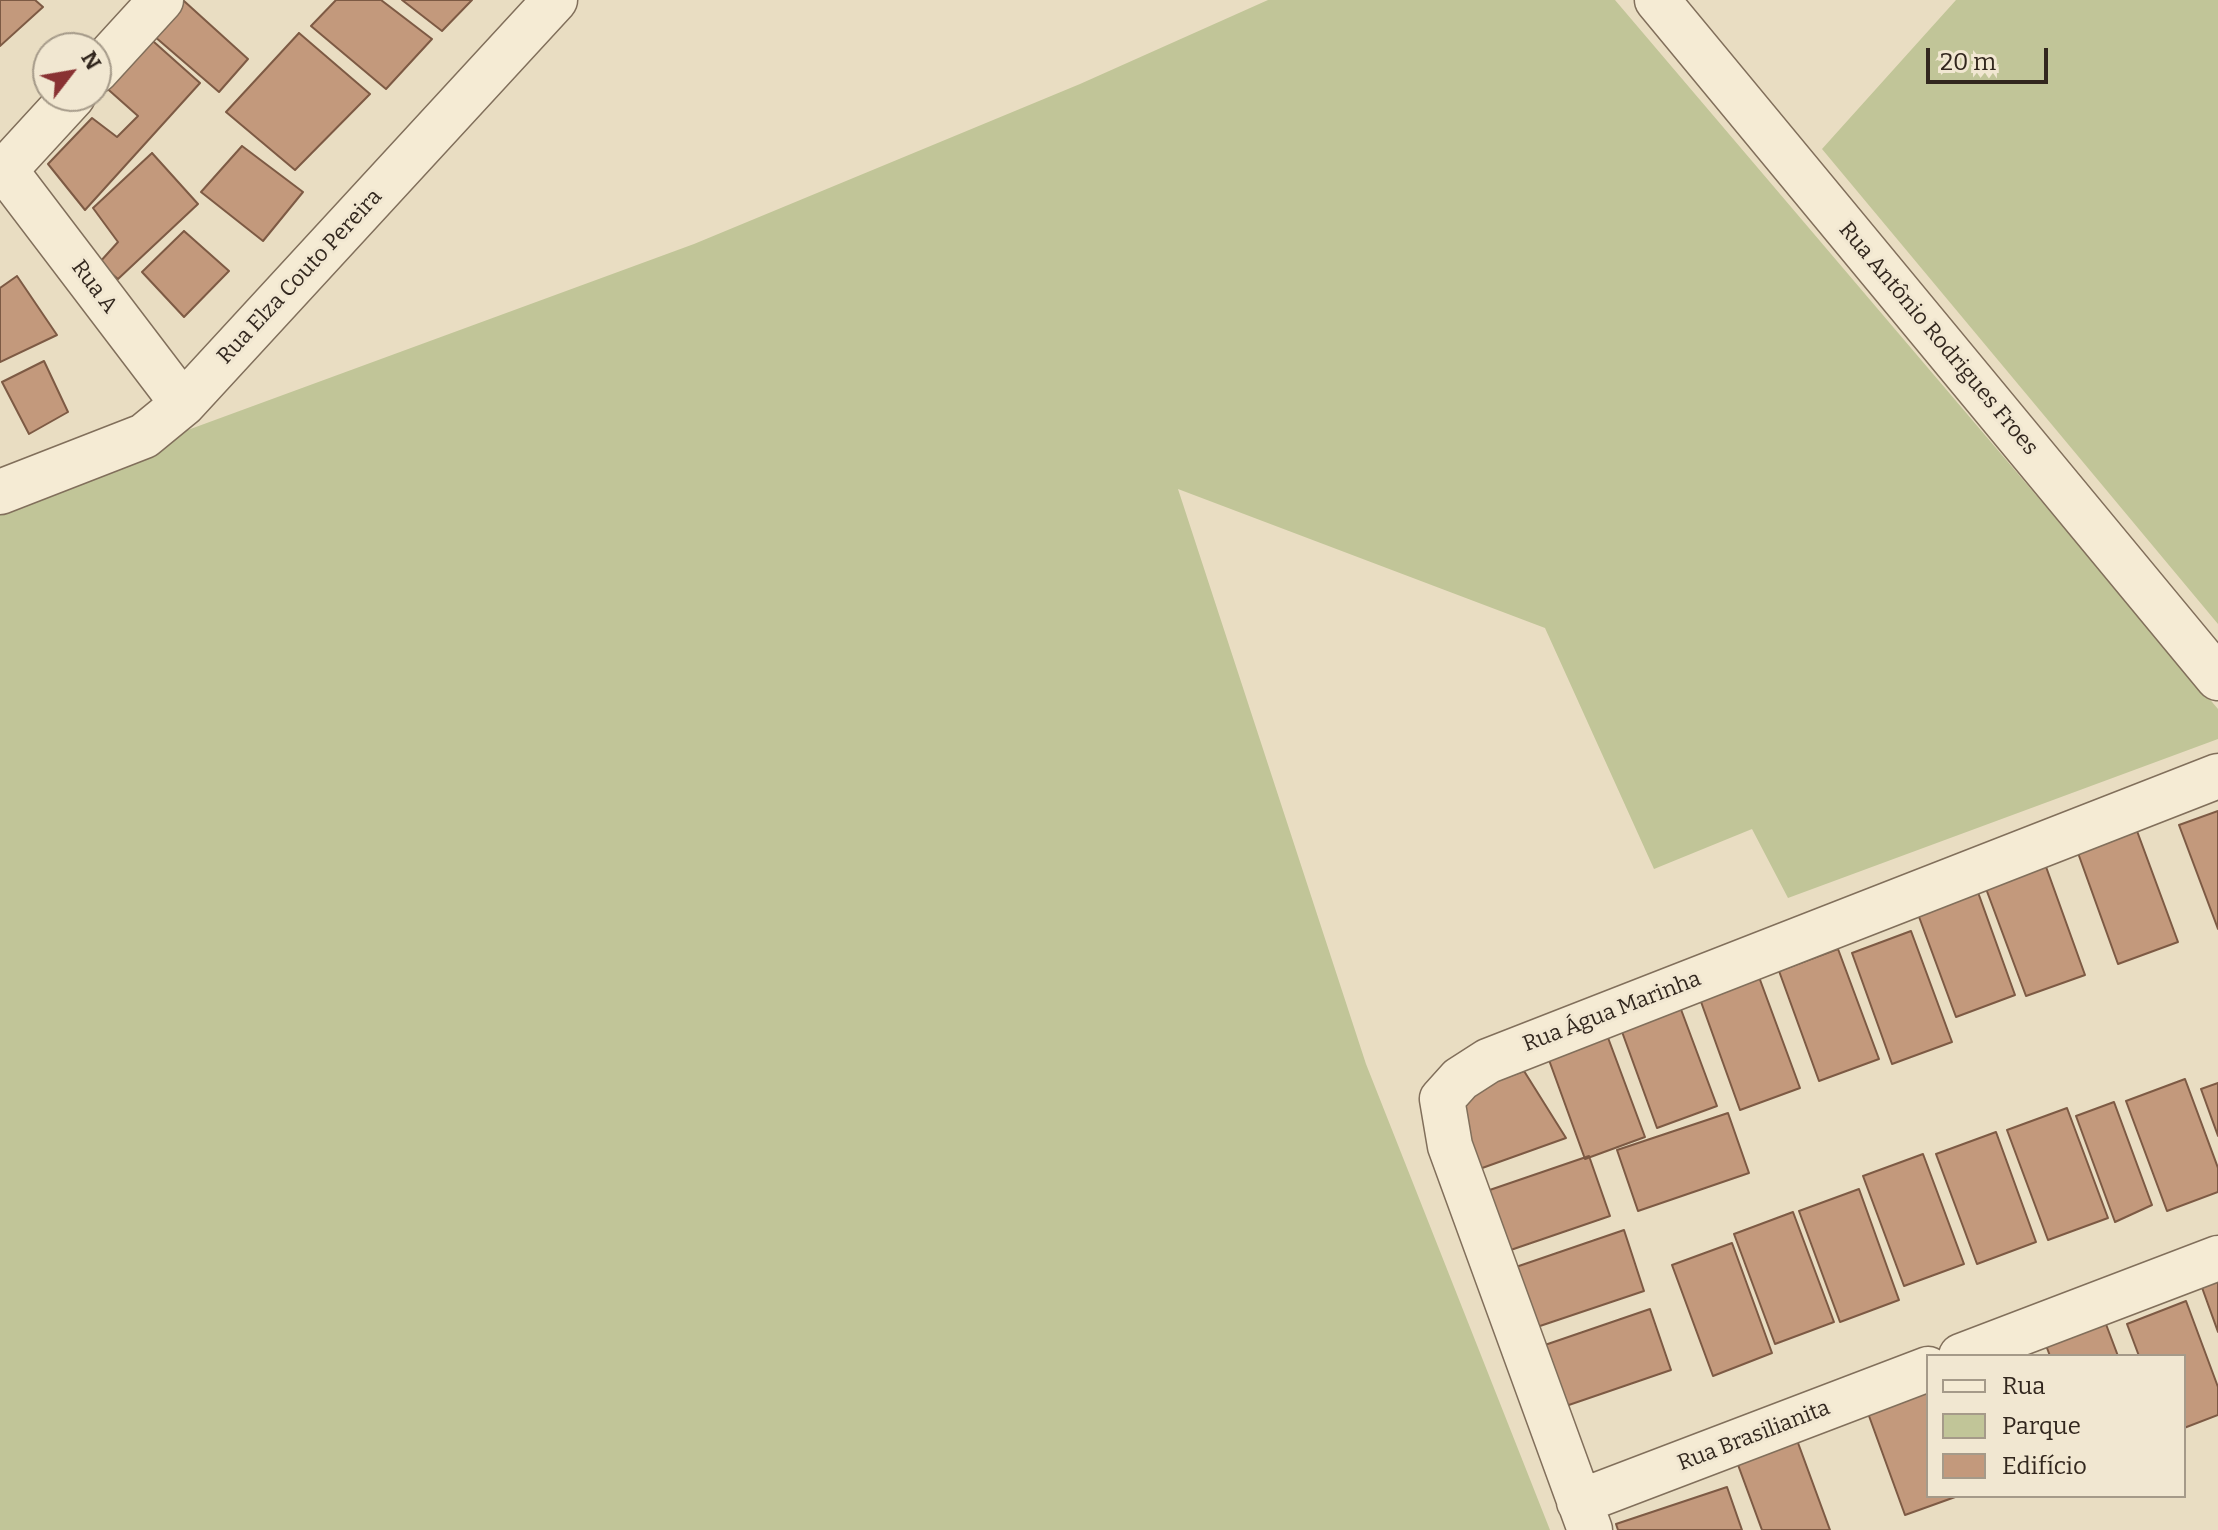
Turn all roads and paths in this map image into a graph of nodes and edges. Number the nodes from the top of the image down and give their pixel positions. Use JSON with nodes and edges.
{"nodes":[{"id":1,"x":161,"y":0,"type":"edge"},
{"id":2,"x":555,"y":0,"type":"edge"},
{"id":3,"x":1657,"y":0,"type":"edge"},
{"id":4,"x":112,"y":54,"type":"edge"},
{"id":5,"x":58,"y":112,"type":"edge"},
{"id":6,"x":3,"y":170,"type":"edge"},
{"id":7,"x":183,"y":404,"type":"junction"},
{"id":8,"x":0,"y":492,"type":"edge"},
{"id":9,"x":2218,"y":678,"type":"edge"},
{"id":10,"x":2218,"y":776,"type":"edge"},
{"id":11,"x":2218,"y":1258,"type":"edge"},
{"id":12,"x":1966,"y":1354,"type":"edge"},
{"id":13,"x":1926,"y":1370,"type":"edge"},
{"id":14,"x":1584,"y":1516,"type":"edge"}],
"edges":[{"from":1,"to":4,"type":"street"},
{"from":2,"to":7,"type":"street","name":"Rua Elza Couto Pereira"},
{"from":3,"to":9,"type":"street","name":"Rua Antônio Rodrigues Froes"},
{"from":5,"to":6,"type":"street"},
{"from":6,"to":7,"type":"street","name":"Rua A"},
{"from":7,"to":8,"type":"street","name":"Rua Elza Couto Pereira"},
{"from":10,"to":14,"type":"street","name":"Rua Água Marinha"},
{"from":11,"to":12,"type":"street"},
{"from":13,"to":14,"type":"street","name":"Rua Brasilianita"}]}
